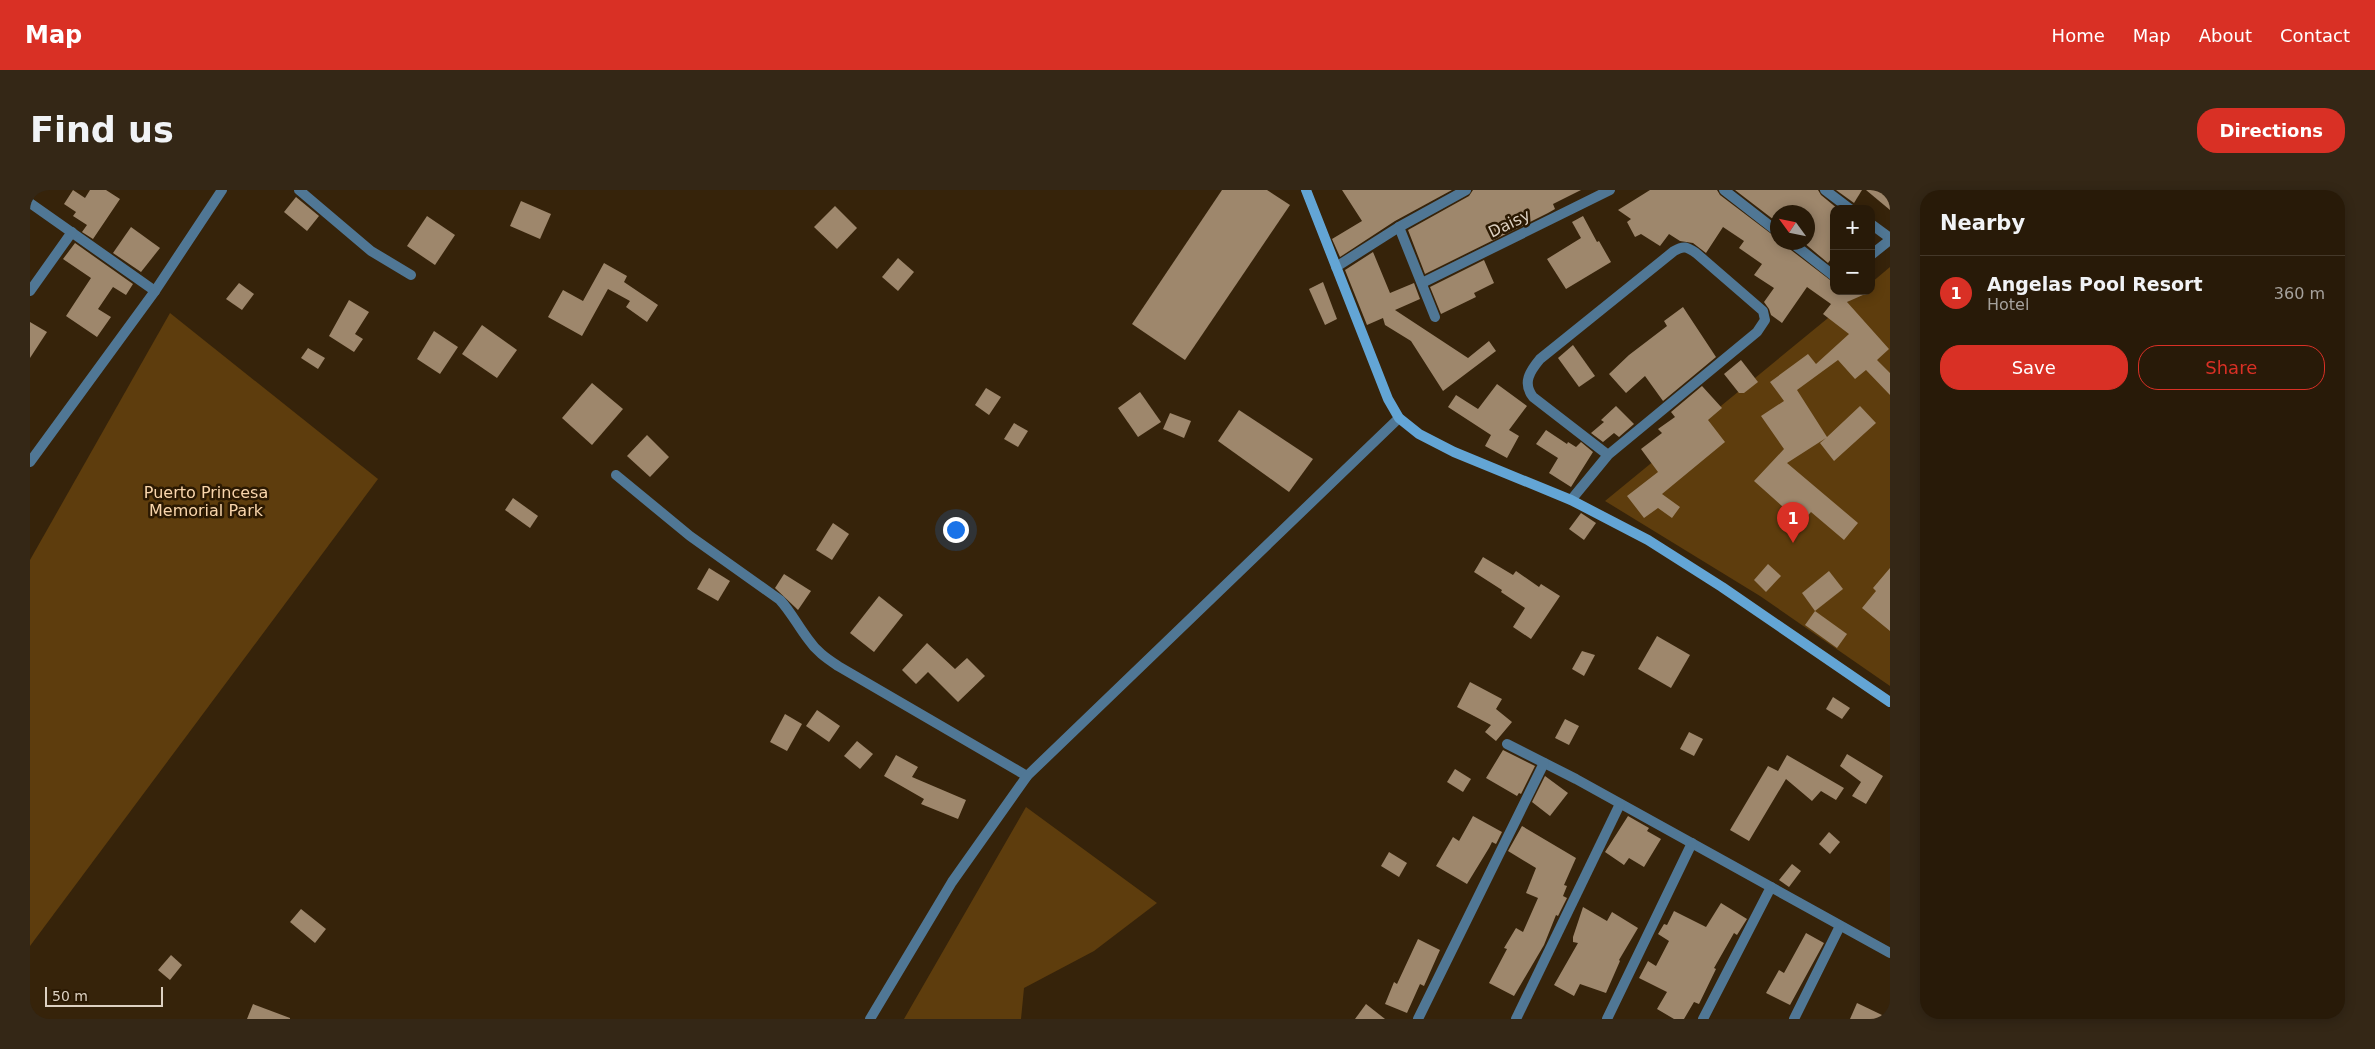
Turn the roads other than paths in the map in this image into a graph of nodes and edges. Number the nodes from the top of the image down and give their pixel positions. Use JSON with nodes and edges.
{"nodes":[{"id":1,"x":222,"y":190,"type":"edge"},
{"id":2,"x":299,"y":190,"type":"edge"},
{"id":3,"x":1306,"y":190,"type":"edge"},
{"id":4,"x":1466,"y":190,"type":"edge"},
{"id":5,"x":1610,"y":190,"type":"edge"},
{"id":6,"x":1724,"y":190,"type":"edge"},
{"id":7,"x":1825,"y":190,"type":"edge"},
{"id":8,"x":30,"y":203,"type":"edge"},
{"id":9,"x":1845,"y":205,"type":"edge"},
{"id":10,"x":1770,"y":226,"type":"edge"},
{"id":11,"x":1399,"y":227,"type":"junction"},
{"id":12,"x":1875,"y":227,"type":"edge"},
{"id":13,"x":72,"y":232,"type":"junction"},
{"id":14,"x":1890,"y":239,"type":"edge"},
{"id":15,"x":1801,"y":250,"type":"edge"},
{"id":16,"x":1875,"y":252,"type":"edge"},
{"id":17,"x":1336,"y":267,"type":"junction"},
{"id":18,"x":1830,"y":273,"type":"edge"},
{"id":19,"x":411,"y":275,"type":"dead end"},
{"id":20,"x":1422,"y":283,"type":"junction"},
{"id":21,"x":30,"y":291,"type":"edge"},
{"id":22,"x":155,"y":291,"type":"junction"},
{"id":23,"x":1435,"y":317,"type":"dead end"},
{"id":24,"x":1399,"y":418,"type":"junction"},
{"id":25,"x":1608,"y":455,"type":"junction"},
{"id":26,"x":30,"y":462,"type":"edge"},
{"id":27,"x":616,"y":475,"type":"dead end"},
{"id":28,"x":1571,"y":500,"type":"junction"},
{"id":29,"x":1890,"y":702,"type":"edge"},
{"id":30,"x":1507,"y":744,"type":"dead end"},
{"id":31,"x":1544,"y":763,"type":"junction"},
{"id":32,"x":1027,"y":776,"type":"junction"},
{"id":33,"x":1620,"y":804,"type":"junction"},
{"id":34,"x":1692,"y":843,"type":"junction"},
{"id":35,"x":1771,"y":887,"type":"junction"},
{"id":36,"x":1840,"y":926,"type":"junction"},
{"id":37,"x":1890,"y":954,"type":"edge"},
{"id":38,"x":1890,"y":1016,"type":"edge"},
{"id":39,"x":870,"y":1019,"type":"edge"},
{"id":40,"x":1418,"y":1019,"type":"edge"},
{"id":41,"x":1516,"y":1019,"type":"edge"},
{"id":42,"x":1607,"y":1019,"type":"edge"},
{"id":43,"x":1704,"y":1019,"type":"edge"},
{"id":44,"x":1794,"y":1019,"type":"edge"},
{"id":45,"x":1888,"y":1019,"type":"edge"}],
"edges":[{"from":1,"to":22,"type":"street"},
{"from":2,"to":19,"type":"street"},
{"from":3,"to":17,"type":"street"},
{"from":4,"to":11,"type":"street"},
{"from":5,"to":20,"type":"street","name":"Daisy"},
{"from":6,"to":10,"type":"street"},
{"from":7,"to":9,"type":"street"},
{"from":8,"to":13,"type":"street"},
{"from":11,"to":17,"type":"street"},
{"from":11,"to":20,"type":"street"},
{"from":12,"to":14,"type":"street"},
{"from":13,"to":21,"type":"street"},
{"from":13,"to":22,"type":"street"},
{"from":14,"to":16,"type":"street"},
{"from":15,"to":18,"type":"street"},
{"from":17,"to":24,"type":"street"},
{"from":20,"to":23,"type":"street"},
{"from":22,"to":26,"type":"street"},
{"from":24,"to":28,"type":"street"},
{"from":24,"to":32,"type":"street"},
{"from":25,"to":25,"type":"street"},
{"from":25,"to":28,"type":"street"},
{"from":27,"to":32,"type":"street"},
{"from":28,"to":29,"type":"street"},
{"from":30,"to":31,"type":"street"},
{"from":31,"to":33,"type":"street"},
{"from":31,"to":40,"type":"street"},
{"from":32,"to":39,"type":"street"},
{"from":33,"to":34,"type":"street"},
{"from":33,"to":41,"type":"street"},
{"from":34,"to":35,"type":"street"},
{"from":34,"to":42,"type":"street"},
{"from":35,"to":36,"type":"street"},
{"from":35,"to":43,"type":"street"},
{"from":36,"to":37,"type":"street"},
{"from":36,"to":44,"type":"street"},
{"from":38,"to":45,"type":"street"}]}
